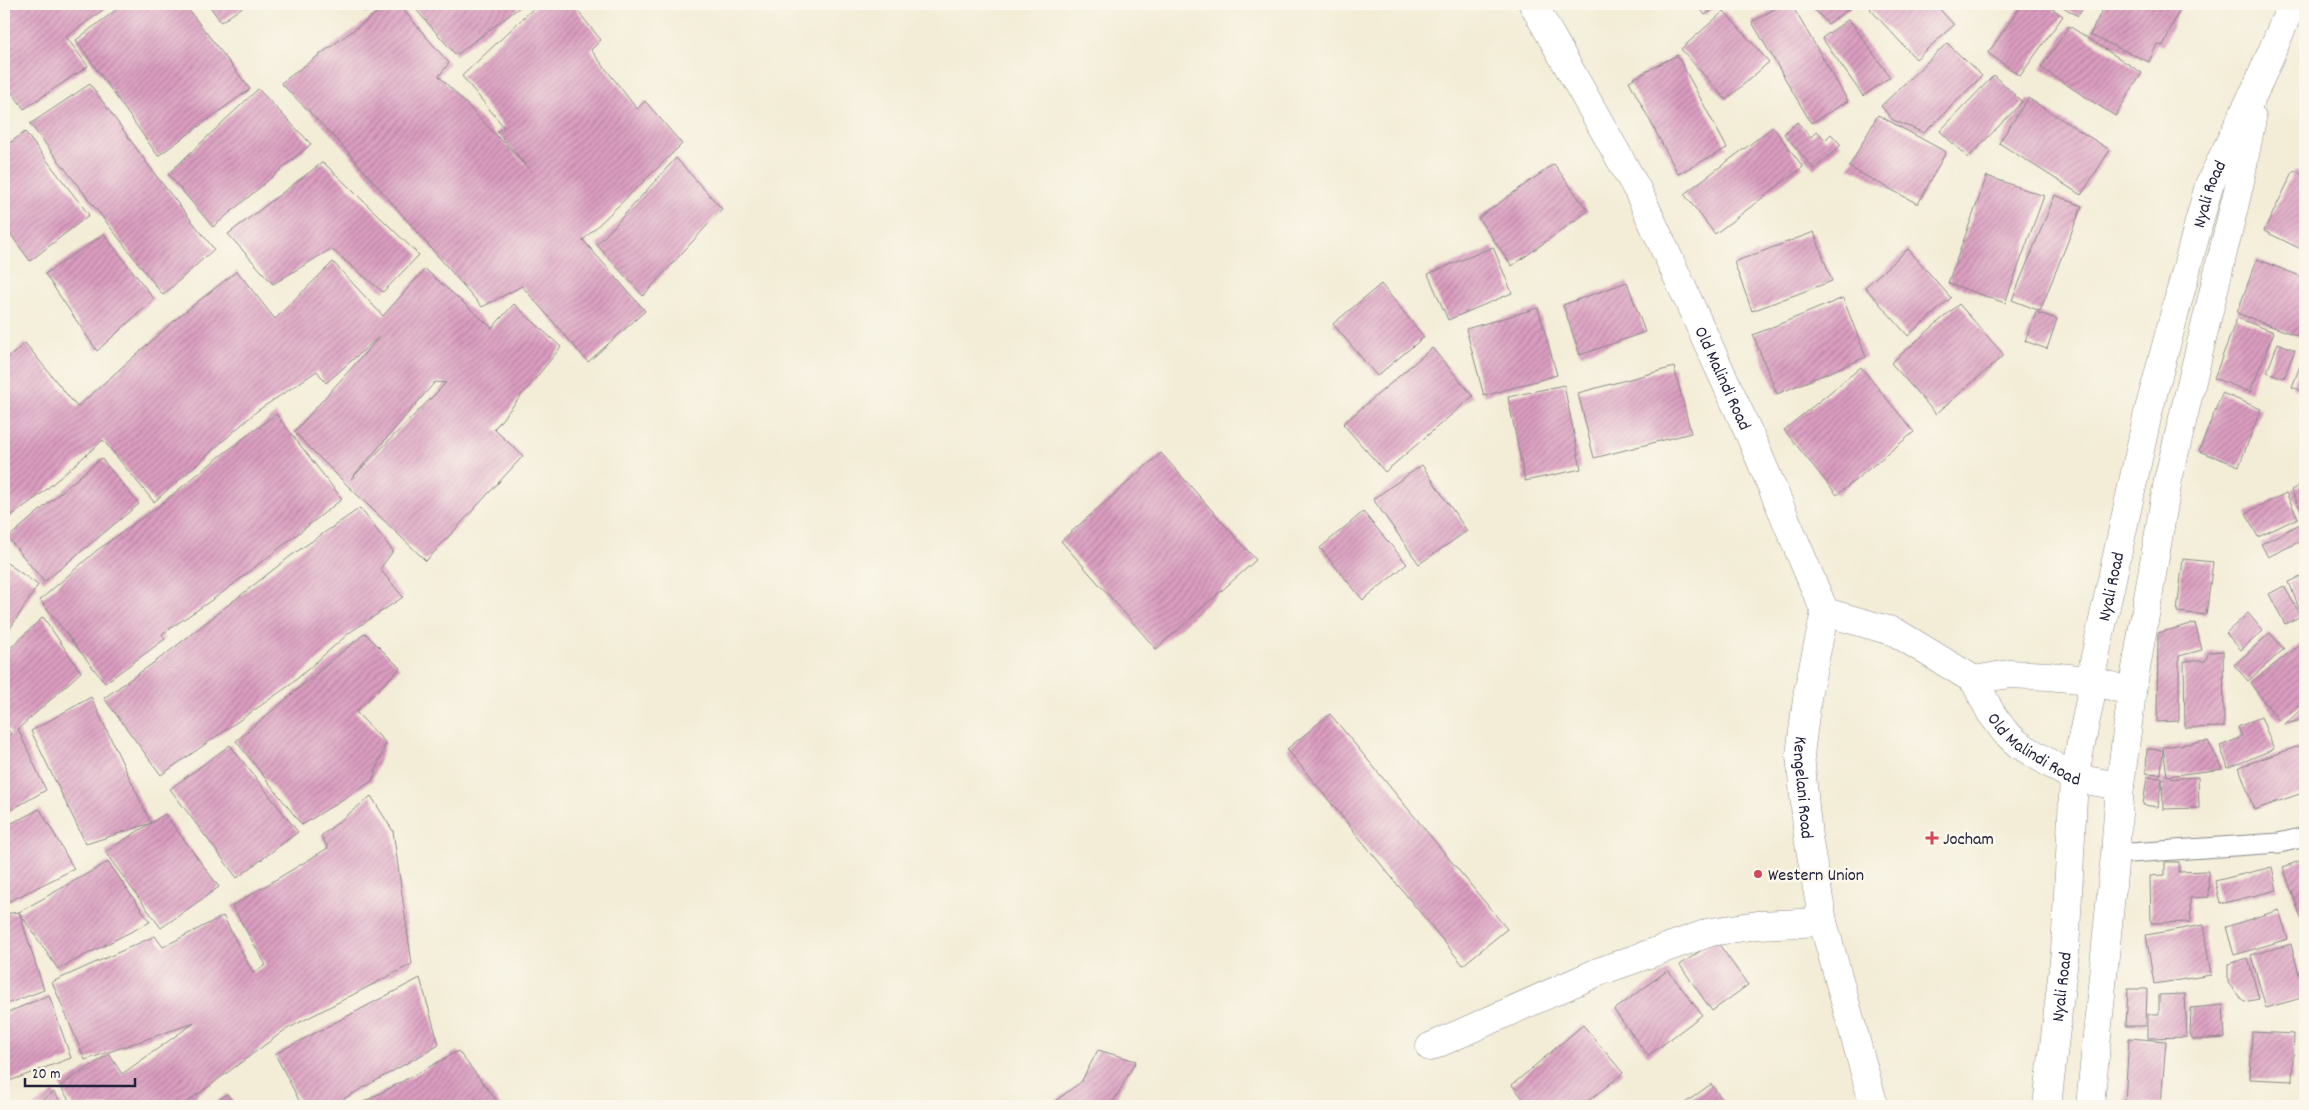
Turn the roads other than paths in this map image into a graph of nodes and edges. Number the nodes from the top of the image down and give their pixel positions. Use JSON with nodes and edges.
{"nodes":[{"id":1,"x":1533,"y":4,"type":"edge"},
{"id":2,"x":2292,"y":4,"type":"edge"},
{"id":3,"x":2258,"y":84,"type":"junction"},
{"id":4,"x":1825,"y":612,"type":"junction"},
{"id":5,"x":1974,"y":680,"type":"junction"},
{"id":6,"x":2090,"y":680,"type":"junction"},
{"id":7,"x":2132,"y":692,"type":"junction"},
{"id":8,"x":2074,"y":778,"type":"junction"},
{"id":9,"x":2120,"y":786,"type":"junction"},
{"id":10,"x":2305,"y":837,"type":"edge"},
{"id":11,"x":2115,"y":854,"type":"junction"},
{"id":12,"x":1823,"y":922,"type":"junction"},
{"id":13,"x":1430,"y":1047,"type":"dead end"},
{"id":14,"x":1874,"y":1106,"type":"edge"},
{"id":15,"x":2047,"y":1106,"type":"edge"},
{"id":16,"x":2090,"y":1106,"type":"edge"}],
"edges":[{"from":1,"to":4,"type":"main road","name":"Old Malindi Road"},
{"from":2,"to":3,"type":"main road","name":"Nyali Road"},
{"from":3,"to":6,"type":"main road","name":"Nyali Road"},
{"from":3,"to":7,"type":"main road","name":"Nyali Road"},
{"from":4,"to":5,"type":"main road"},
{"from":4,"to":12,"type":"main road","name":"Kengelani Road"},
{"from":5,"to":6,"type":"main road"},
{"from":5,"to":8,"type":"main road","name":"Old Malindi Road"},
{"from":6,"to":7,"type":"main road"},
{"from":6,"to":8,"type":"main road","name":"Nyali Road"},
{"from":7,"to":9,"type":"main road","name":"Nyali Road"},
{"from":8,"to":9,"type":"main road","name":"Old Malindi Road"},
{"from":8,"to":15,"type":"main road","name":"Nyali Road"},
{"from":9,"to":11,"type":"main road","name":"Nyali Road"},
{"from":10,"to":11,"type":"lane"},
{"from":11,"to":16,"type":"main road","name":"Nyali Road"},
{"from":12,"to":13,"type":"main road"},
{"from":12,"to":14,"type":"main road","name":"Kengelani Road"}]}
